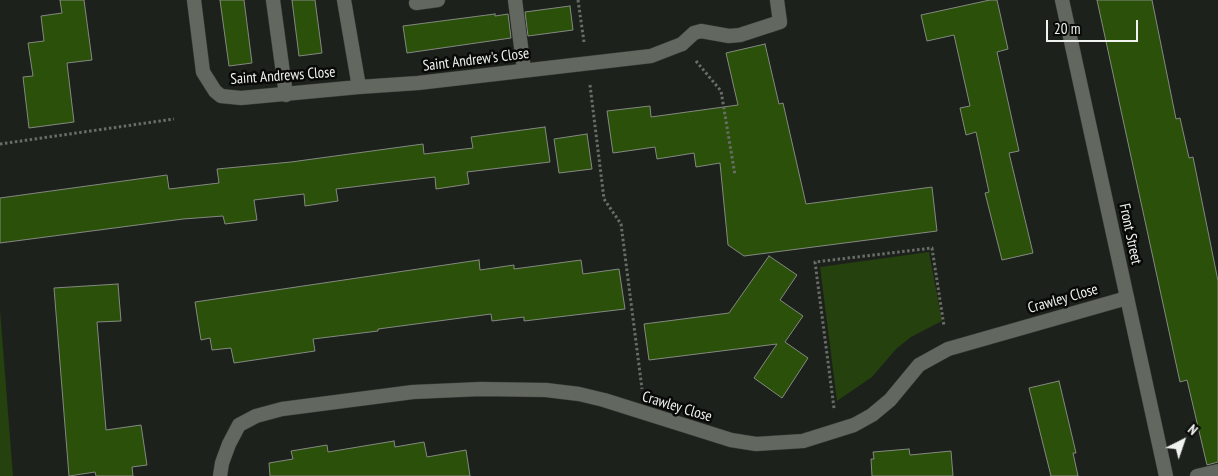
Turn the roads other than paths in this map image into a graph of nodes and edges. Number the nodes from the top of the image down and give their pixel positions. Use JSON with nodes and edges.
{"nodes":[{"id":1,"x":194,"y":0,"type":"edge"},
{"id":2,"x":273,"y":0,"type":"edge"},
{"id":3,"x":344,"y":0,"type":"edge"},
{"id":4,"x":438,"y":0,"type":"edge"},
{"id":5,"x":515,"y":0,"type":"edge"},
{"id":6,"x":777,"y":0,"type":"edge"},
{"id":7,"x":1062,"y":0,"type":"edge"},
{"id":8,"x":416,"y":4,"type":"dead end"},
{"id":9,"x":524,"y":70,"type":"junction"},
{"id":10,"x":360,"y":87,"type":"junction"},
{"id":11,"x":286,"y":95,"type":"junction"},
{"id":12,"x":1127,"y":298,"type":"junction"},
{"id":13,"x":1218,"y":471,"type":"edge"},
{"id":14,"x":220,"y":476,"type":"edge"},
{"id":15,"x":1166,"y":476,"type":"edge"},
{"id":16,"x":1197,"y":476,"type":"edge"}],
"edges":[{"from":1,"to":11,"type":"street","name":"Saint Andrews Close"},
{"from":2,"to":11,"type":"street"},
{"from":3,"to":10,"type":"street"},
{"from":4,"to":8,"type":"street"},
{"from":5,"to":9,"type":"street"},
{"from":6,"to":9,"type":"street","name":"Saint Andrew's Close"},
{"from":7,"to":12,"type":"street","name":"Front Street"},
{"from":9,"to":10,"type":"street","name":"Saint Andrew's Close"},
{"from":10,"to":11,"type":"street","name":"Saint Andrews Close"},
{"from":12,"to":14,"type":"street","name":"Crawley Close"},
{"from":12,"to":15,"type":"street","name":"Front Street"},
{"from":13,"to":16,"type":"street"}]}
